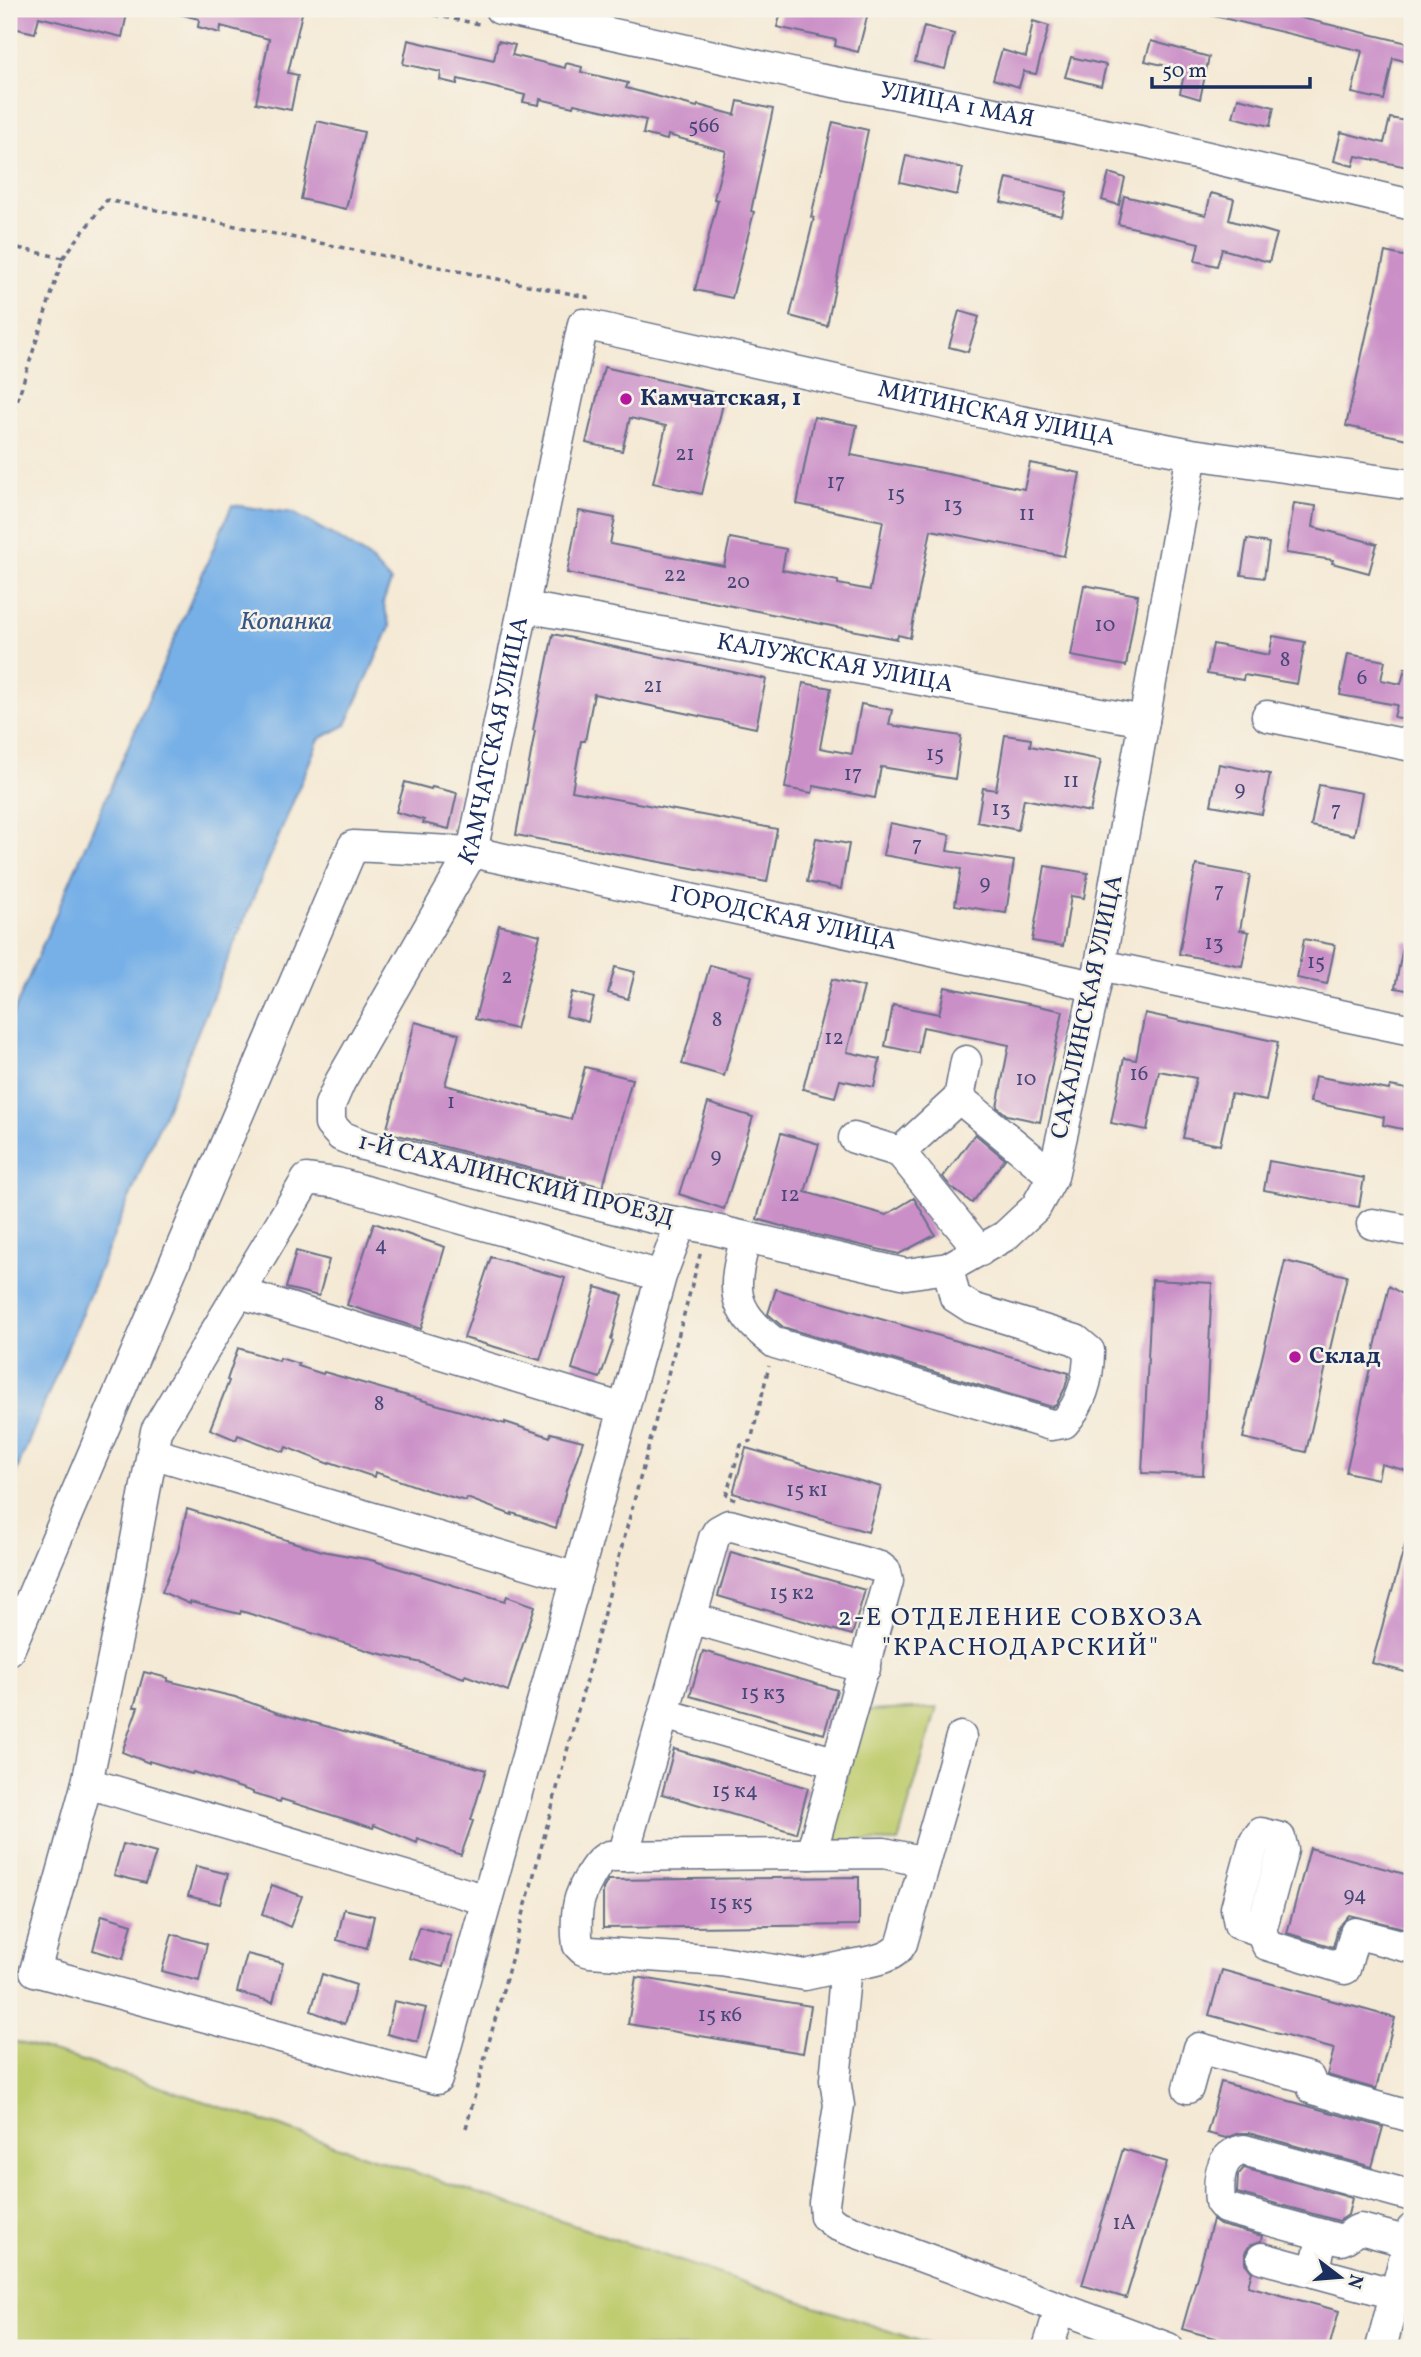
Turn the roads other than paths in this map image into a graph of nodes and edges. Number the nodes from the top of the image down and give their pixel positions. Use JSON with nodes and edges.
{"nodes":[{"id":1,"x":500,"y":9,"type":"edge"},
{"id":2,"x":1412,"y":205,"type":"edge"},
{"id":3,"x":583,"y":324,"type":"joint"},
{"id":4,"x":1192,"y":454,"type":"junction"},
{"id":5,"x":1412,"y":485,"type":"edge"},
{"id":6,"x":525,"y":607,"type":"junction"},
{"id":7,"x":1267,"y":716,"type":"dead end"},
{"id":8,"x":1144,"y":721,"type":"junction"},
{"id":9,"x":1412,"y":746,"type":"edge"},
{"id":10,"x":472,"y":852,"type":"junction"},
{"id":11,"x":1097,"y":976,"type":"junction"},
{"id":12,"x":1412,"y":1030,"type":"edge"},
{"id":13,"x":966,"y":1060,"type":"dead end"},
{"id":14,"x":959,"y":1098,"type":"junction"},
{"id":15,"x":330,"y":1124,"type":"joint"},
{"id":16,"x":854,"y":1139,"type":"dead end"},
{"id":17,"x":900,"y":1152,"type":"junction"},
{"id":18,"x":1053,"y":1176,"type":"junction"},
{"id":19,"x":1373,"y":1224,"type":"dead end"},
{"id":20,"x":694,"y":1225,"type":"junction"},
{"id":21,"x":1412,"y":1231,"type":"edge"},
{"id":22,"x":746,"y":1237,"type":"junction"},
{"id":23,"x":981,"y":1251,"type":"junction"},
{"id":24,"x":948,"y":1268,"type":"junction"},
{"id":25,"x":661,"y":1276,"type":"junction"},
{"id":26,"x":240,"y":1293,"type":"junction"},
{"id":27,"x":624,"y":1409,"type":"junction"},
{"id":28,"x":152,"y":1453,"type":"junction"},
{"id":29,"x":577,"y":1578,"type":"junction"},
{"id":30,"x":691,"y":1618,"type":"junction"},
{"id":31,"x":9,"y":1650,"type":"edge"},
{"id":32,"x":865,"y":1668,"type":"junction"},
{"id":33,"x":664,"y":1714,"type":"junction"},
{"id":34,"x":961,"y":1737,"type":"dead end"},
{"id":35,"x":837,"y":1763,"type":"junction"},
{"id":36,"x":87,"y":1783,"type":"junction"},
{"id":37,"x":811,"y":1854,"type":"junction"},
{"id":38,"x":623,"y":1856,"type":"junction"},
{"id":39,"x":925,"y":1862,"type":"junction"},
{"id":40,"x":487,"y":1900,"type":"junction"},
{"id":41,"x":1261,"y":1931,"type":"dead end"},
{"id":42,"x":1412,"y":1948,"type":"edge"},
{"id":43,"x":846,"y":1966,"type":"junction"},
{"id":44,"x":1188,"y":2088,"type":"dead end"},
{"id":45,"x":1412,"y":2117,"type":"edge"},
{"id":46,"x":1412,"y":2196,"type":"edge"},
{"id":47,"x":1323,"y":2235,"type":"junction"},
{"id":48,"x":1410,"y":2235,"type":"edge"},
{"id":49,"x":1262,"y":2258,"type":"dead end"},
{"id":50,"x":1314,"y":2272,"type":"junction"},
{"id":51,"x":1395,"y":2294,"type":"junction"},
{"id":52,"x":1060,"y":2309,"type":"junction"},
{"id":53,"x":1048,"y":2348,"type":"edge"},
{"id":54,"x":1165,"y":2348,"type":"edge"},
{"id":55,"x":1381,"y":2348,"type":"edge"}],
"edges":[{"from":1,"to":2,"type":"street","name":"УЛИЦА 1 МАЯ"},
{"from":3,"to":4,"type":"street","name":"МИТИНСКАЯ УЛИЦА"},
{"from":3,"to":6,"type":"street","name":"КАМЧАТСКАЯ УЛИЦА"},
{"from":4,"to":5,"type":"street","name":"МИТИНСКАЯ УЛИЦА"},
{"from":4,"to":8,"type":"street","name":"САХАЛИНСКАЯ УЛИЦА"},
{"from":6,"to":8,"type":"street","name":"КАЛУЖСКАЯ УЛИЦА"},
{"from":6,"to":10,"type":"street","name":"КАМЧАТСКАЯ УЛИЦА"},
{"from":7,"to":9,"type":"street"},
{"from":8,"to":11,"type":"street","name":"САХАЛИНСКАЯ УЛИЦА"},
{"from":10,"to":11,"type":"street","name":"ГОРОДСКАЯ УЛИЦА"},
{"from":10,"to":15,"type":"street","name":"КАМЧАТСКАЯ УЛИЦА"},
{"from":10,"to":31,"type":"street","name":"ГОРОДСКАЯ УЛИЦА"},
{"from":11,"to":12,"type":"street","name":"ГОРОДСКАЯ УЛИЦА"},
{"from":11,"to":18,"type":"street","name":"САХАЛИНСКАЯ УЛИЦА"},
{"from":13,"to":14,"type":"street"},
{"from":14,"to":17,"type":"street"},
{"from":14,"to":18,"type":"street"},
{"from":15,"to":20,"type":"street","name":"1-Й САХАЛИНСКИЙ ПРОЕЗД"},
{"from":16,"to":17,"type":"street"},
{"from":17,"to":23,"type":"street"},
{"from":18,"to":23,"type":"street","name":"САХАЛИНСКАЯ УЛИЦА"},
{"from":19,"to":21,"type":"street"},
{"from":20,"to":22,"type":"street","name":"САХАЛИНСКАЯ УЛИЦА"},
{"from":20,"to":25,"type":"street"},
{"from":22,"to":24,"type":"street","name":"САХАЛИНСКАЯ УЛИЦА"},
{"from":22,"to":24,"type":"street"},
{"from":23,"to":24,"type":"street","name":"САХАЛИНСКАЯ УЛИЦА"},
{"from":25,"to":26,"type":"street"},
{"from":25,"to":27,"type":"street"},
{"from":26,"to":27,"type":"street"},
{"from":26,"to":28,"type":"street"},
{"from":27,"to":29,"type":"street"},
{"from":28,"to":29,"type":"street"},
{"from":28,"to":36,"type":"street"},
{"from":29,"to":40,"type":"street"},
{"from":30,"to":32,"type":"street"},
{"from":30,"to":32,"type":"street"},
{"from":30,"to":33,"type":"street"},
{"from":32,"to":35,"type":"street"},
{"from":33,"to":35,"type":"street"},
{"from":33,"to":38,"type":"street"},
{"from":34,"to":39,"type":"street"},
{"from":35,"to":37,"type":"street"},
{"from":36,"to":40,"type":"street"},
{"from":36,"to":40,"type":"street"},
{"from":37,"to":38,"type":"street"},
{"from":37,"to":39,"type":"street"},
{"from":38,"to":43,"type":"street"},
{"from":39,"to":43,"type":"street"},
{"from":41,"to":42,"type":"street"},
{"from":43,"to":52,"type":"street"},
{"from":44,"to":45,"type":"street"},
{"from":46,"to":47,"type":"street"},
{"from":47,"to":48,"type":"street"},
{"from":47,"to":50,"type":"street"},
{"from":48,"to":51,"type":"street"},
{"from":49,"to":50,"type":"street"},
{"from":50,"to":51,"type":"street"},
{"from":51,"to":55,"type":"street"},
{"from":52,"to":53,"type":"street"},
{"from":52,"to":54,"type":"street"}]}
